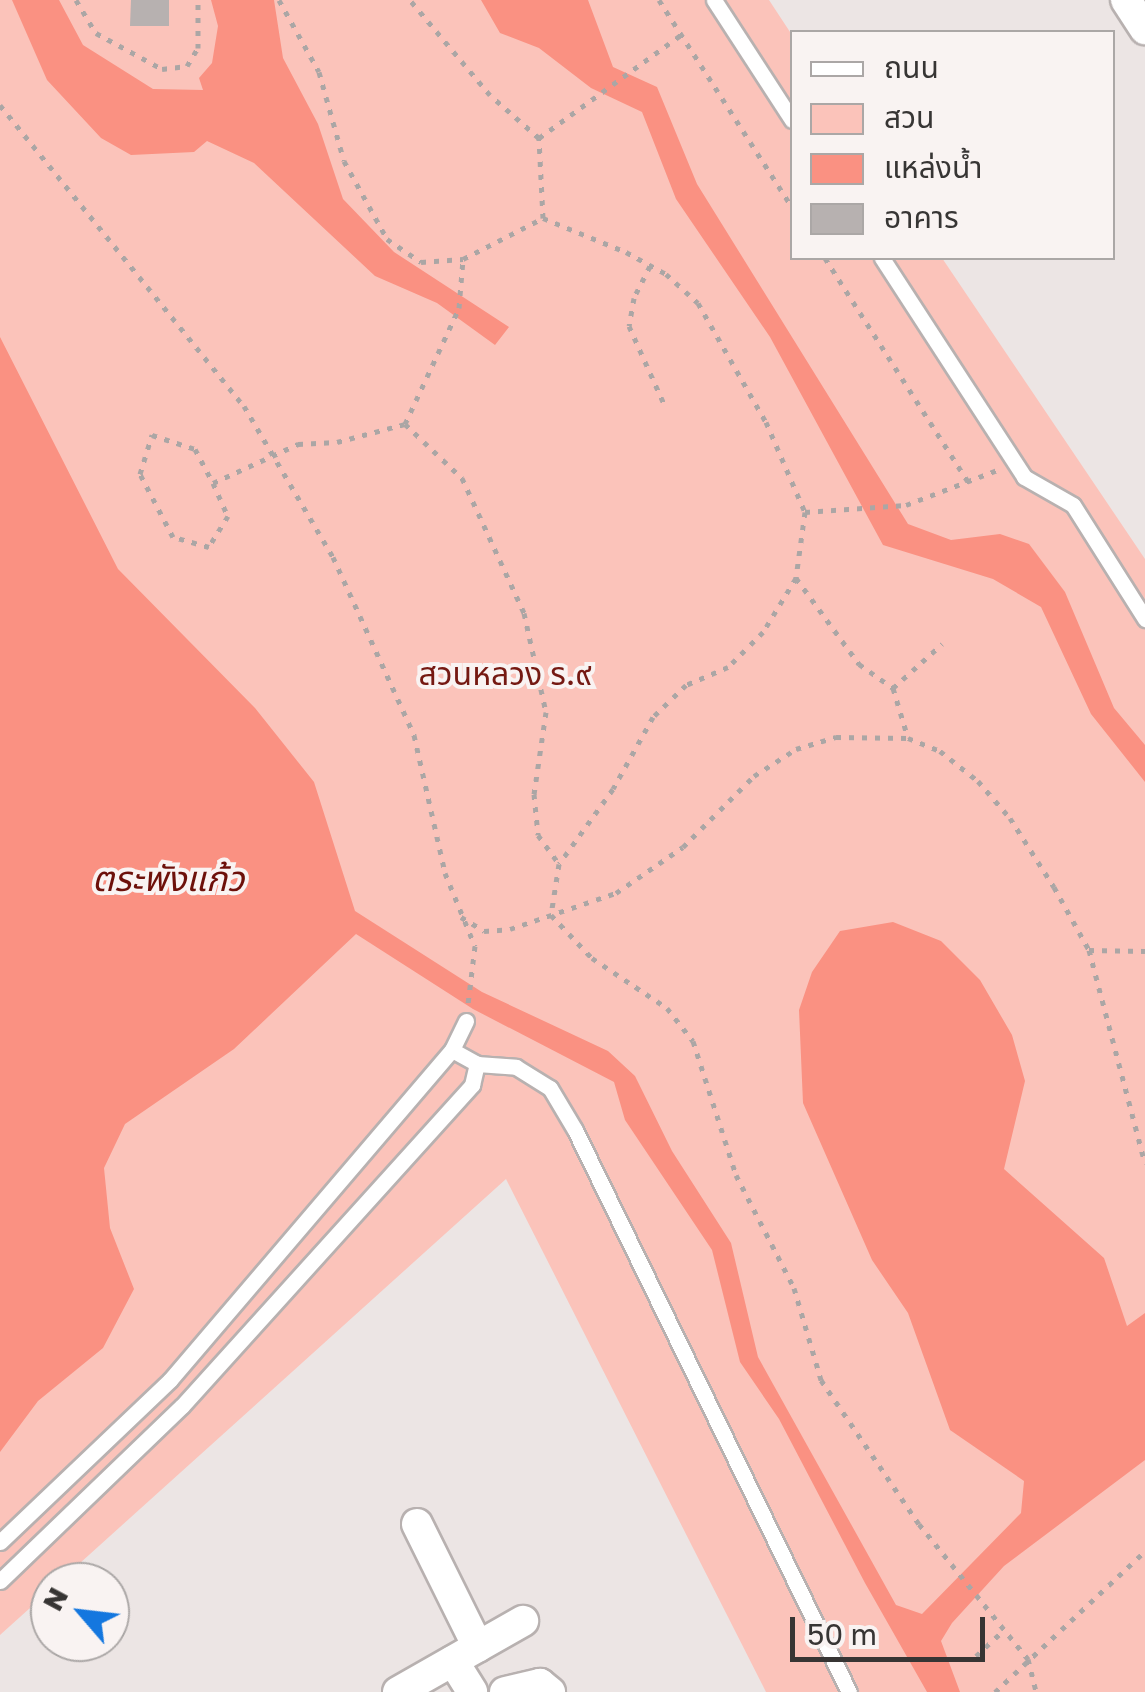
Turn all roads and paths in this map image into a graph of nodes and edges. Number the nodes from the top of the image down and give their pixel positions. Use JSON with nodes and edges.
{"nodes":[{"id":1,"x":198,"y":0,"type":"edge"},
{"id":2,"x":279,"y":0,"type":"edge"},
{"id":3,"x":410,"y":0,"type":"edge"},
{"id":4,"x":659,"y":0,"type":"edge"},
{"id":5,"x":714,"y":0,"type":"edge"},
{"id":6,"x":1126,"y":0,"type":"edge"},
{"id":7,"x":77,"y":2,"type":"edge"},
{"id":8,"x":1145,"y":30,"type":"edge"},
{"id":9,"x":682,"y":34,"type":"junction"},
{"id":10,"x":0,"y":105,"type":"edge"},
{"id":11,"x":790,"y":117,"type":"edge"},
{"id":12,"x":540,"y":138,"type":"junction"},
{"id":13,"x":790,"y":204,"type":"edge"},
{"id":14,"x":544,"y":218,"type":"junction"},
{"id":15,"x":463,"y":259,"type":"junction"},
{"id":16,"x":826,"y":260,"type":"edge"},
{"id":17,"x":883,"y":260,"type":"edge"},
{"id":18,"x":650,"y":266,"type":"junction"},
{"id":19,"x":664,"y":406,"type":"dead end"},
{"id":20,"x":405,"y":424,"type":"junction"},
{"id":21,"x":275,"y":453,"type":"junction"},
{"id":22,"x":1014,"y":462,"type":"junction"},
{"id":23,"x":213,"y":482,"type":"junction"},
{"id":24,"x":970,"y":485,"type":"junction"},
{"id":25,"x":805,"y":512,"type":"junction"},
{"id":26,"x":796,"y":578,"type":"junction"},
{"id":27,"x":1145,"y":619,"type":"edge"},
{"id":28,"x":942,"y":644,"type":"dead end"},
{"id":29,"x":893,"y":688,"type":"junction"},
{"id":30,"x":908,"y":738,"type":"junction"},
{"id":31,"x":559,"y":864,"type":"junction"},
{"id":32,"x":458,"y":915,"type":"junction"},
{"id":33,"x":551,"y":915,"type":"junction"},
{"id":34,"x":1089,"y":950,"type":"junction"},
{"id":35,"x":1145,"y":951,"type":"edge"},
{"id":36,"x":466,"y":1022,"type":"joint"},
{"id":37,"x":452,"y":1050,"type":"junction"},
{"id":38,"x":477,"y":1064,"type":"junction"},
{"id":39,"x":1145,"y":1164,"type":"edge"},
{"id":40,"x":416,"y":1524,"type":"dead end"},
{"id":41,"x":0,"y":1542,"type":"edge"},
{"id":42,"x":1145,"y":1551,"type":"edge"},
{"id":43,"x":0,"y":1582,"type":"edge"},
{"id":44,"x":523,"y":1621,"type":"dead end"},
{"id":45,"x":1004,"y":1630,"type":"junction"},
{"id":46,"x":465,"y":1654,"type":"junction"},
{"id":47,"x":976,"y":1656,"type":"dead end"},
{"id":48,"x":1028,"y":1659,"type":"junction"},
{"id":49,"x":398,"y":1692,"type":"edge"},
{"id":50,"x":472,"y":1692,"type":"edge"},
{"id":51,"x":506,"y":1692,"type":"edge"},
{"id":52,"x":550,"y":1692,"type":"edge"},
{"id":53,"x":850,"y":1692,"type":"edge"},
{"id":54,"x":994,"y":1692,"type":"edge"},
{"id":55,"x":1036,"y":1692,"type":"edge"}],
"edges":[{"from":1,"to":7,"type":"path"},
{"from":2,"to":15,"type":"path"},
{"from":3,"to":12,"type":"path"},
{"from":4,"to":9,"type":"path"},
{"from":5,"to":11,"type":"lane"},
{"from":6,"to":8,"type":"street"},
{"from":9,"to":12,"type":"path"},
{"from":9,"to":13,"type":"path"},
{"from":10,"to":21,"type":"path"},
{"from":12,"to":14,"type":"path"},
{"from":14,"to":15,"type":"path"},
{"from":14,"to":18,"type":"path"},
{"from":15,"to":20,"type":"path"},
{"from":16,"to":24,"type":"path"},
{"from":17,"to":22,"type":"lane"},
{"from":18,"to":19,"type":"path"},
{"from":18,"to":25,"type":"path"},
{"from":20,"to":21,"type":"path"},
{"from":20,"to":31,"type":"path"},
{"from":21,"to":23,"type":"path"},
{"from":21,"to":32,"type":"path"},
{"from":22,"to":24,"type":"path"},
{"from":22,"to":27,"type":"lane"},
{"from":23,"to":23,"type":"path"},
{"from":24,"to":25,"type":"path"},
{"from":25,"to":26,"type":"path"},
{"from":26,"to":29,"type":"path"},
{"from":26,"to":31,"type":"path"},
{"from":28,"to":29,"type":"path"},
{"from":29,"to":30,"type":"path"},
{"from":30,"to":33,"type":"path"},
{"from":30,"to":34,"type":"path"},
{"from":31,"to":33,"type":"path"},
{"from":32,"to":33,"type":"path"},
{"from":32,"to":36,"type":"path"},
{"from":33,"to":45,"type":"path"},
{"from":34,"to":35,"type":"path"},
{"from":34,"to":39,"type":"path"},
{"from":36,"to":37,"type":"lane"},
{"from":37,"to":38,"type":"lane"},
{"from":37,"to":41,"type":"lane"},
{"from":38,"to":43,"type":"lane"},
{"from":38,"to":53,"type":"lane"},
{"from":40,"to":46,"type":"street"},
{"from":42,"to":48,"type":"path"},
{"from":44,"to":46,"type":"street"},
{"from":45,"to":47,"type":"path"},
{"from":45,"to":48,"type":"path"},
{"from":46,"to":49,"type":"street"},
{"from":46,"to":50,"type":"street"},
{"from":48,"to":54,"type":"path"},
{"from":48,"to":55,"type":"path"},
{"from":51,"to":52,"type":"street"}]}
